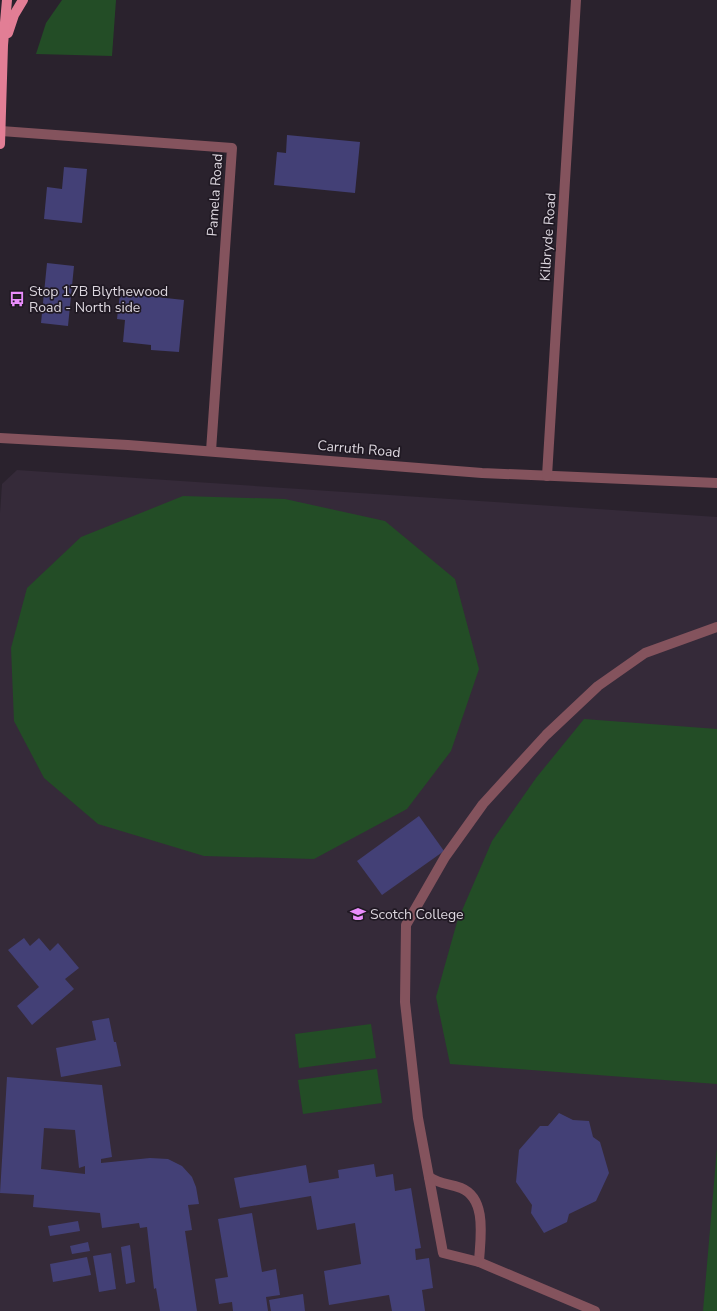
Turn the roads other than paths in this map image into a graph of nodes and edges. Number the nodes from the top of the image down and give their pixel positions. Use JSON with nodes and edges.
{"nodes":[{"id":1,"x":7,"y":0,"type":"edge"},
{"id":2,"x":23,"y":0,"type":"edge"},
{"id":3,"x":576,"y":0,"type":"edge"},
{"id":4,"x":3,"y":45,"type":"junction"},
{"id":5,"x":1,"y":131,"type":"edge"},
{"id":6,"x":0,"y":144,"type":"edge"},
{"id":7,"x":0,"y":438,"type":"edge"},
{"id":8,"x":211,"y":451,"type":"junction"},
{"id":9,"x":547,"y":476,"type":"junction"},
{"id":10,"x":717,"y":483,"type":"edge"},
{"id":11,"x":717,"y":627,"type":"edge"},
{"id":12,"x":429,"y":1177,"type":"junction"},
{"id":13,"x":479,"y":1262,"type":"junction"},
{"id":14,"x":594,"y":1311,"type":"edge"}],
"edges":[{"from":1,"to":4,"type":"main road"},
{"from":2,"to":4,"type":"main road"},
{"from":3,"to":9,"type":"street","name":"Kilbryde Road"},
{"from":4,"to":5,"type":"main road"},
{"from":5,"to":6,"type":"main road"},
{"from":5,"to":8,"type":"street","name":"Pamela Road"},
{"from":7,"to":8,"type":"street","name":"Carruth Road"},
{"from":8,"to":9,"type":"street","name":"Carruth Road"},
{"from":9,"to":10,"type":"street","name":"Carruth Road"},
{"from":11,"to":12,"type":"street"},
{"from":12,"to":13,"type":"street"},
{"from":12,"to":13,"type":"street"},
{"from":13,"to":14,"type":"street"}]}
